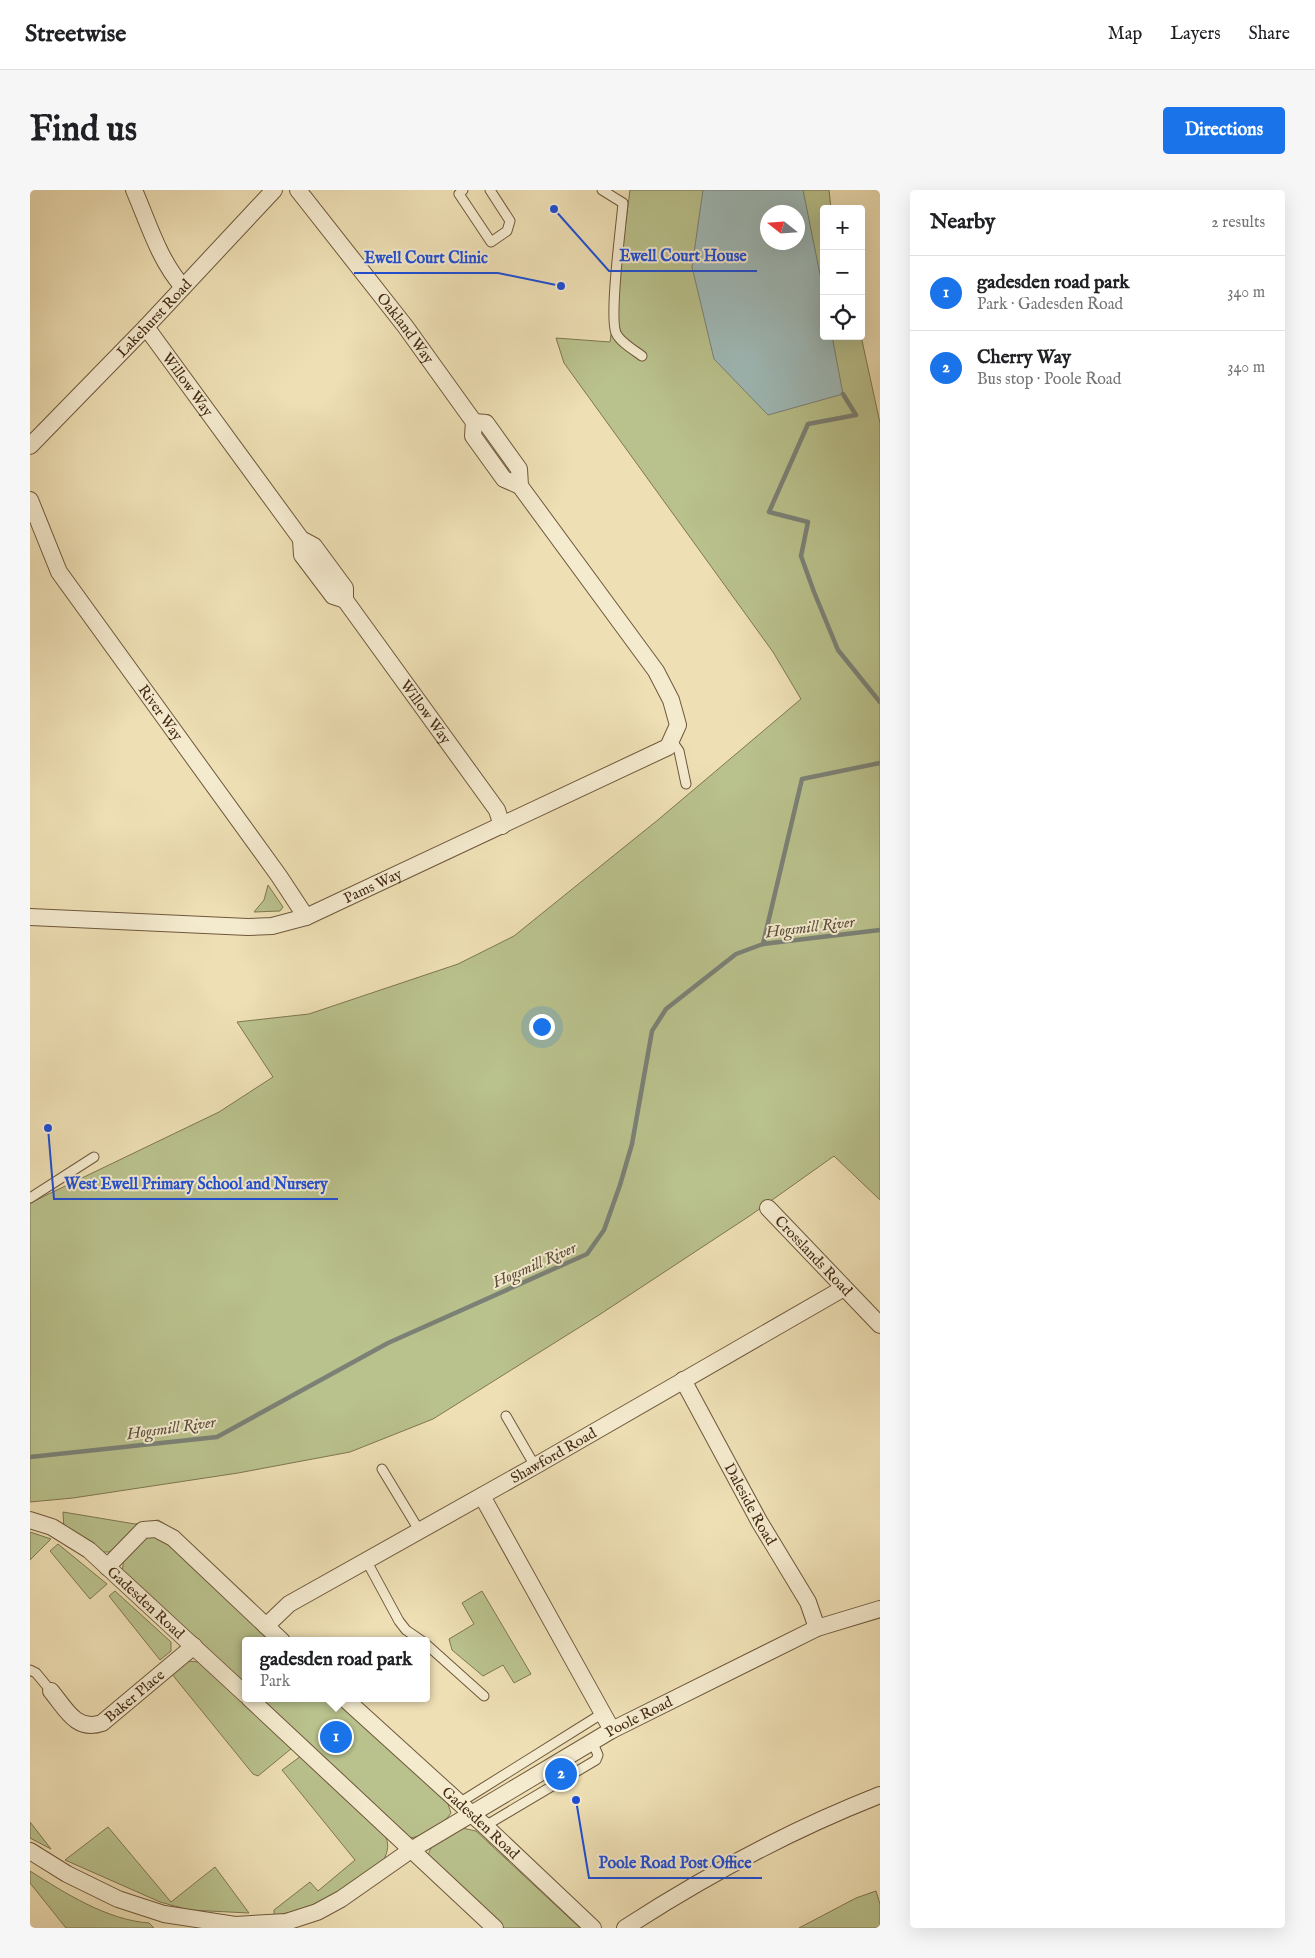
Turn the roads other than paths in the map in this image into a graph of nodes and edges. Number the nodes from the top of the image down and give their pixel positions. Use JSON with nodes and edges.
{"nodes":[{"id":1,"x":134,"y":190,"type":"edge"},
{"id":2,"x":274,"y":190,"type":"edge"},
{"id":3,"x":298,"y":190,"type":"edge"},
{"id":4,"x":463,"y":190,"type":"edge"},
{"id":5,"x":490,"y":190,"type":"edge"},
{"id":6,"x":602,"y":190,"type":"edge"},
{"id":7,"x":183,"y":287,"type":"junction"},
{"id":8,"x":146,"y":328,"type":"junction"},
{"id":9,"x":642,"y":356,"type":"dead end"},
{"id":10,"x":30,"y":446,"type":"edge"},
{"id":11,"x":30,"y":500,"type":"edge"},
{"id":12,"x":35,"y":532,"type":"edge"},
{"id":13,"x":672,"y":741,"type":"junction"},
{"id":14,"x":686,"y":784,"type":"dead end"},
{"id":15,"x":502,"y":826,"type":"junction"},
{"id":16,"x":30,"y":917,"type":"edge"},
{"id":17,"x":306,"y":917,"type":"junction"},
{"id":18,"x":94,"y":1157,"type":"dead end"},
{"id":19,"x":30,"y":1198,"type":"edge"},
{"id":20,"x":768,"y":1208,"type":"dead end"},
{"id":21,"x":844,"y":1288,"type":"junction"},
{"id":22,"x":880,"y":1325,"type":"edge"},
{"id":23,"x":683,"y":1380,"type":"junction"},
{"id":24,"x":506,"y":1416,"type":"dead end"},
{"id":25,"x":535,"y":1466,"type":"junction"},
{"id":26,"x":382,"y":1469,"type":"dead end"},
{"id":27,"x":482,"y":1496,"type":"junction"},
{"id":28,"x":30,"y":1520,"type":"edge"},
{"id":29,"x":419,"y":1530,"type":"junction"},
{"id":30,"x":366,"y":1560,"type":"junction"},
{"id":31,"x":107,"y":1567,"type":"junction"},
{"id":32,"x":880,"y":1609,"type":"edge"},
{"id":33,"x":266,"y":1626,"type":"junction"},
{"id":34,"x":817,"y":1628,"type":"junction"},
{"id":35,"x":278,"y":1637,"type":"edge"},
{"id":36,"x":416,"y":1637,"type":"edge"},
{"id":37,"x":194,"y":1646,"type":"junction"},
{"id":38,"x":430,"y":1648,"type":"edge"},
{"id":39,"x":30,"y":1670,"type":"edge"},
{"id":40,"x":51,"y":1691,"type":"joint"},
{"id":41,"x":242,"y":1691,"type":"edge"},
{"id":42,"x":484,"y":1696,"type":"dead end"},
{"id":43,"x":253,"y":1702,"type":"edge"},
{"id":44,"x":348,"y":1702,"type":"edge"},
{"id":45,"x":603,"y":1713,"type":"junction"},
{"id":46,"x":612,"y":1730,"type":"junction"},
{"id":47,"x":592,"y":1741,"type":"junction"},
{"id":48,"x":880,"y":1795,"type":"edge"},
{"id":49,"x":459,"y":1803,"type":"junction"},
{"id":50,"x":472,"y":1815,"type":"junction"},
{"id":51,"x":485,"y":1826,"type":"junction"},
{"id":52,"x":411,"y":1850,"type":"junction"},
{"id":53,"x":30,"y":1851,"type":"edge"},
{"id":54,"x":309,"y":1922,"type":"edge"},
{"id":55,"x":495,"y":1928,"type":"edge"},
{"id":56,"x":593,"y":1928,"type":"edge"},
{"id":57,"x":625,"y":1928,"type":"edge"}],
"edges":[{"from":1,"to":7,"type":"street"},
{"from":2,"to":7,"type":"street","name":"Lakehurst Road"},
{"from":3,"to":13,"type":"street","name":"Oakland Way"},
{"from":4,"to":5,"type":"lane"},
{"from":6,"to":9,"type":"lane"},
{"from":7,"to":8,"type":"street","name":"Lakehurst Road"},
{"from":8,"to":10,"type":"street","name":"Lakehurst Road"},
{"from":8,"to":15,"type":"street","name":"Willow Way"},
{"from":11,"to":12,"type":"street","name":"River Way"},
{"from":12,"to":17,"type":"street","name":"River Way"},
{"from":13,"to":14,"type":"lane"},
{"from":13,"to":15,"type":"street","name":"Pams Way"},
{"from":15,"to":17,"type":"street","name":"Pams Way"},
{"from":16,"to":17,"type":"street","name":"Pams Way"},
{"from":18,"to":19,"type":"lane"},
{"from":20,"to":21,"type":"street","name":"Crosslands Road"},
{"from":21,"to":22,"type":"street","name":"Crosslands Road"},
{"from":21,"to":23,"type":"street","name":"Shawford Road"},
{"from":23,"to":25,"type":"street","name":"Shawford Road"},
{"from":23,"to":34,"type":"street","name":"Daleside Road"},
{"from":24,"to":25,"type":"lane"},
{"from":25,"to":27,"type":"street","name":"Shawford Road"},
{"from":26,"to":29,"type":"lane"},
{"from":27,"to":29,"type":"street","name":"Shawford Road"},
{"from":27,"to":45,"type":"street"},
{"from":28,"to":31,"type":"street"},
{"from":29,"to":30,"type":"street","name":"Shawford Road"},
{"from":30,"to":33,"type":"street","name":"Shawford Road"},
{"from":30,"to":36,"type":"lane"},
{"from":31,"to":33,"type":"street","name":"Gadesden Road"},
{"from":31,"to":37,"type":"street","name":"Gadesden Road"},
{"from":32,"to":34,"type":"street","name":"Poole Road"},
{"from":33,"to":35,"type":"street","name":"Gadesden Road"},
{"from":34,"to":46,"type":"street","name":"Poole Road"},
{"from":37,"to":40,"type":"street","name":"Baker Place"},
{"from":37,"to":41,"type":"street","name":"Gadesden Road"},
{"from":38,"to":42,"type":"lane"},
{"from":39,"to":40,"type":"lane"},
{"from":43,"to":52,"type":"street"},
{"from":44,"to":49,"type":"street","name":"Gadesden Road"},
{"from":45,"to":46,"type":"street"},
{"from":45,"to":49,"type":"lane"},
{"from":46,"to":47,"type":"street","name":"Poole Road"},
{"from":47,"to":50,"type":"street","name":"Poole Road"},
{"from":47,"to":51,"type":"lane"},
{"from":48,"to":57,"type":"street"},
{"from":49,"to":50,"type":"street","name":"Gadesden Road"},
{"from":50,"to":51,"type":"street","name":"Gadesden Road"},
{"from":50,"to":52,"type":"street","name":"Poole Road"},
{"from":51,"to":56,"type":"street","name":"Gadesden Road"},
{"from":52,"to":54,"type":"street","name":"Poole Road"},
{"from":52,"to":55,"type":"street"},
{"from":53,"to":54,"type":"street","name":"Poole Road"}]}
